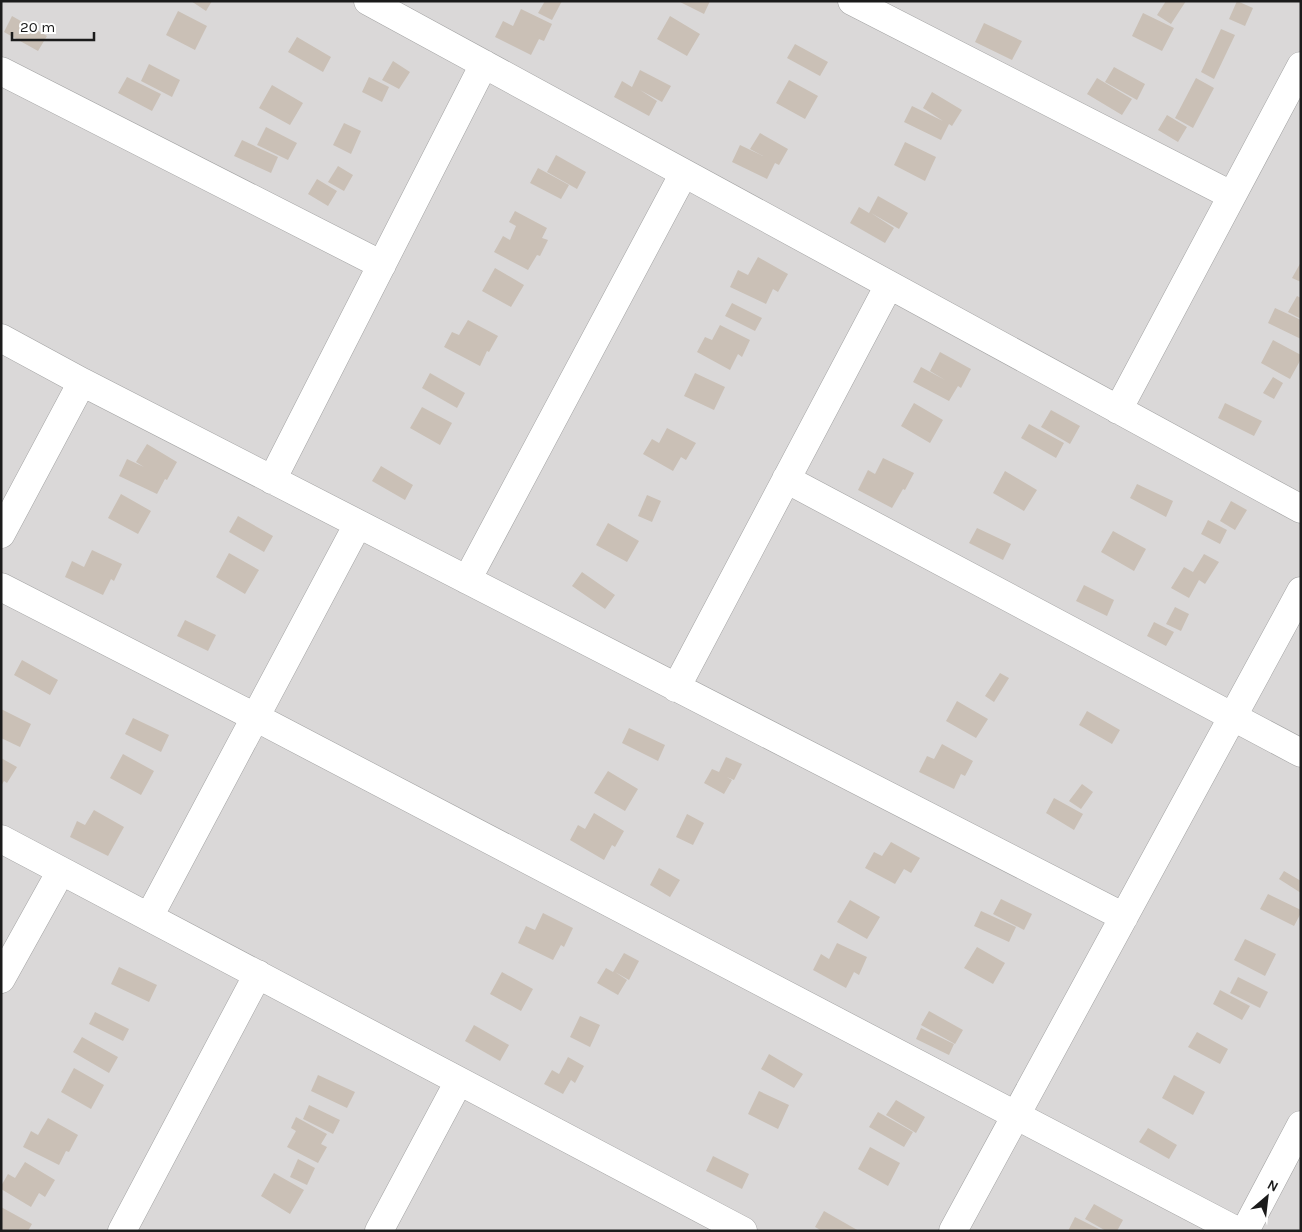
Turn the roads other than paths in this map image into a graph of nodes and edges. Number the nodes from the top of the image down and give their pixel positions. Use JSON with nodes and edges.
{"nodes":[{"id":1,"x":368,"y":1,"type":"edge"},
{"id":2,"x":852,"y":1,"type":"edge"},
{"id":3,"x":484,"y":64,"type":"junction"},
{"id":4,"x":1301,"y":66,"type":"edge"},
{"id":5,"x":1,"y":71,"type":"edge"},
{"id":6,"x":684,"y":173,"type":"junction"},
{"id":7,"x":1231,"y":195,"type":"junction"},
{"id":8,"x":382,"y":265,"type":"junction"},
{"id":9,"x":889,"y":285,"type":"junction"},
{"id":10,"x":1,"y":338,"type":"edge"},
{"id":11,"x":82,"y":382,"type":"junction"},
{"id":12,"x":1118,"y":410,"type":"junction"},
{"id":13,"x":786,"y":479,"type":"junction"},
{"id":14,"x":272,"y":480,"type":"junction"},
{"id":15,"x":1301,"y":509,"type":"edge"},
{"id":16,"x":358,"y":524,"type":"junction"},
{"id":17,"x":1,"y":534,"type":"edge"},
{"id":18,"x":467,"y":580,"type":"junction"},
{"id":19,"x":1,"y":587,"type":"edge"},
{"id":20,"x":1301,"y":591,"type":"edge"},
{"id":21,"x":676,"y":688,"type":"junction"},
{"id":22,"x":255,"y":717,"type":"junction"},
{"id":23,"x":1233,"y":717,"type":"junction"},
{"id":24,"x":1301,"y":753,"type":"edge"},
{"id":25,"x":1,"y":839,"type":"edge"},
{"id":26,"x":61,"y":871,"type":"junction"},
{"id":27,"x":149,"y":917,"type":"junction"},
{"id":28,"x":1124,"y":918,"type":"junction"},
{"id":29,"x":258,"y":974,"type":"junction"},
{"id":30,"x":1,"y":979,"type":"edge"},
{"id":31,"x":459,"y":1081,"type":"junction"},
{"id":32,"x":1016,"y":1115,"type":"junction"},
{"id":33,"x":1301,"y":1125,"type":"edge"},
{"id":34,"x":122,"y":1231,"type":"edge"},
{"id":35,"x":379,"y":1231,"type":"edge"},
{"id":36,"x":743,"y":1231,"type":"edge"},
{"id":37,"x":953,"y":1231,"type":"edge"},
{"id":38,"x":1237,"y":1231,"type":"edge"},
{"id":39,"x":1245,"y":1231,"type":"edge"}],
"edges":[{"from":1,"to":3,"type":"street"},
{"from":2,"to":7,"type":"street"},
{"from":3,"to":6,"type":"street"},
{"from":3,"to":8,"type":"street"},
{"from":4,"to":7,"type":"street"},
{"from":5,"to":8,"type":"street"},
{"from":6,"to":9,"type":"street"},
{"from":6,"to":18,"type":"street"},
{"from":7,"to":12,"type":"street"},
{"from":8,"to":14,"type":"street"},
{"from":9,"to":12,"type":"street"},
{"from":9,"to":13,"type":"street"},
{"from":10,"to":11,"type":"street"},
{"from":11,"to":14,"type":"street"},
{"from":11,"to":17,"type":"street"},
{"from":12,"to":15,"type":"street"},
{"from":13,"to":21,"type":"street"},
{"from":13,"to":23,"type":"street"},
{"from":14,"to":16,"type":"street"},
{"from":16,"to":18,"type":"street"},
{"from":16,"to":22,"type":"street"},
{"from":18,"to":21,"type":"street"},
{"from":19,"to":22,"type":"street"},
{"from":20,"to":23,"type":"street"},
{"from":21,"to":28,"type":"street"},
{"from":22,"to":27,"type":"street"},
{"from":22,"to":32,"type":"street"},
{"from":23,"to":24,"type":"street"},
{"from":23,"to":28,"type":"street"},
{"from":25,"to":26,"type":"street"},
{"from":26,"to":27,"type":"street"},
{"from":26,"to":30,"type":"street"},
{"from":27,"to":29,"type":"street"},
{"from":28,"to":32,"type":"street"},
{"from":29,"to":31,"type":"street"},
{"from":29,"to":34,"type":"street"},
{"from":31,"to":35,"type":"street"},
{"from":31,"to":36,"type":"street"},
{"from":32,"to":37,"type":"street"},
{"from":32,"to":38,"type":"street"},
{"from":33,"to":39,"type":"street"}]}
